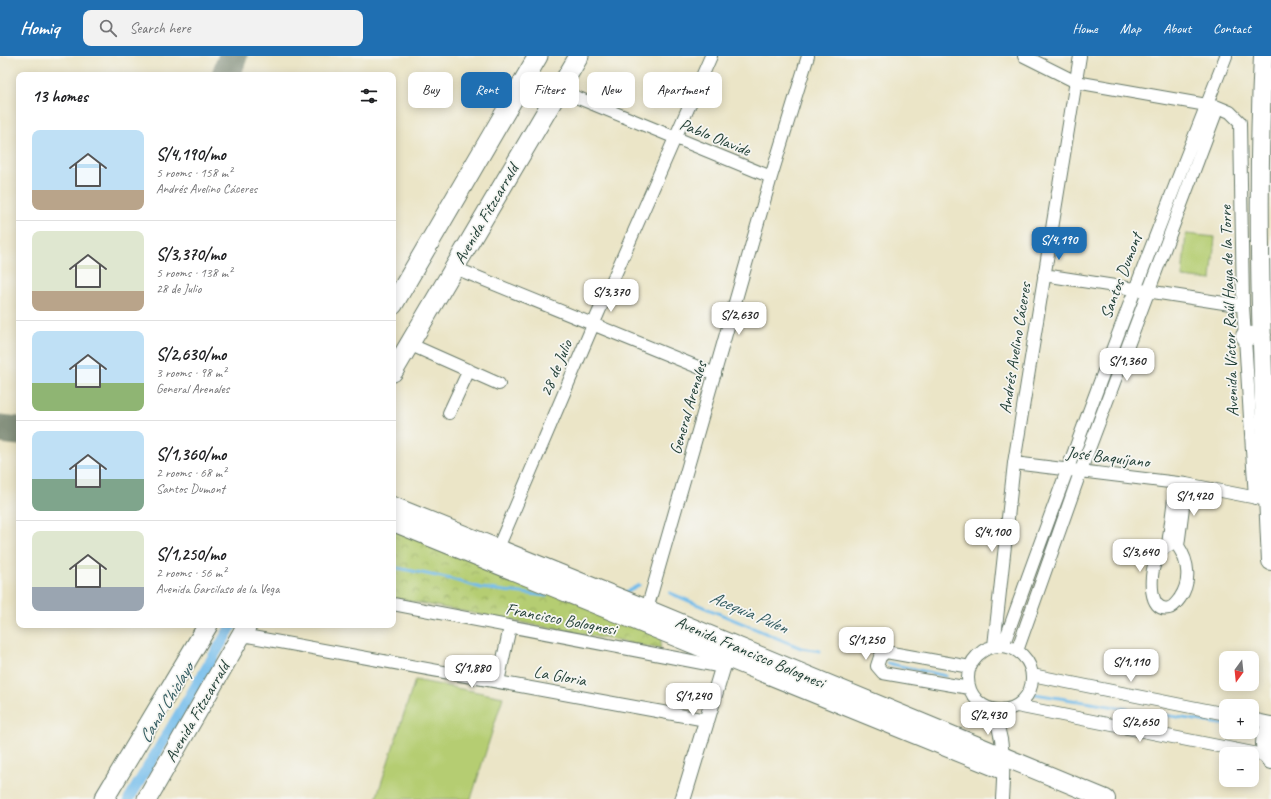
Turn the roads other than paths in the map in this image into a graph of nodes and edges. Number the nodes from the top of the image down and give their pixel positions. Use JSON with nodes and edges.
{"nodes":[{"id":1,"x":538,"y":56,"type":"edge"},
{"id":2,"x":579,"y":56,"type":"edge"},
{"id":3,"x":711,"y":56,"type":"edge"},
{"id":4,"x":808,"y":56,"type":"edge"},
{"id":5,"x":1024,"y":56,"type":"edge"},
{"id":6,"x":1080,"y":56,"type":"edge"},
{"id":7,"x":1226,"y":56,"type":"edge"},
{"id":8,"x":1262,"y":56,"type":"edge"},
{"id":9,"x":570,"y":72,"type":"edge"},
{"id":10,"x":1076,"y":82,"type":"junction"},
{"id":11,"x":579,"y":98,"type":"edge"},
{"id":12,"x":1212,"y":105,"type":"junction"},
{"id":13,"x":548,"y":108,"type":"edge"},
{"id":14,"x":675,"y":139,"type":"junction"},
{"id":15,"x":771,"y":177,"type":"junction"},
{"id":16,"x":455,"y":268,"type":"junction"},
{"id":17,"x":1044,"y":275,"type":"junction"},
{"id":18,"x":1134,"y":288,"type":"junction"},
{"id":19,"x":1149,"y":291,"type":"junction"},
{"id":20,"x":396,"y":300,"type":"edge"},
{"id":21,"x":1243,"y":306,"type":"junction"},
{"id":22,"x":593,"y":325,"type":"junction"},
{"id":23,"x":1254,"y":335,"type":"junction"},
{"id":24,"x":410,"y":344,"type":"junction"},
{"id":25,"x":396,"y":367,"type":"edge"},
{"id":26,"x":469,"y":370,"type":"junction"},
{"id":27,"x":715,"y":374,"type":"junction"},
{"id":28,"x":499,"y":384,"type":"dead end"},
{"id":29,"x":449,"y":413,"type":"dead end"},
{"id":30,"x":1014,"y":463,"type":"junction"},
{"id":31,"x":1066,"y":468,"type":"junction"},
{"id":32,"x":1081,"y":470,"type":"junction"},
{"id":33,"x":1181,"y":483,"type":"junction"},
{"id":34,"x":1262,"y":499,"type":"junction"},
{"id":35,"x":396,"y":507,"type":"edge"},
{"id":36,"x":396,"y":523,"type":"edge"},
{"id":37,"x":1173,"y":545,"type":"dead end"},
{"id":38,"x":495,"y":555,"type":"junction"},
{"id":39,"x":1271,"y":561,"type":"edge"},
{"id":40,"x":396,"y":605,"type":"edge"},
{"id":41,"x":647,"y":609,"type":"junction"},
{"id":42,"x":510,"y":627,"type":"junction"},
{"id":43,"x":206,"y":628,"type":"edge"},
{"id":44,"x":245,"y":630,"type":"edge"},
{"id":45,"x":999,"y":646,"type":"junction"},
{"id":46,"x":1017,"y":651,"type":"junction"},
{"id":47,"x":726,"y":656,"type":"junction"},
{"id":48,"x":970,"y":667,"type":"junction"},
{"id":49,"x":1032,"y":675,"type":"junction"},
{"id":50,"x":498,"y":682,"type":"junction"},
{"id":51,"x":969,"y":688,"type":"junction"},
{"id":52,"x":1018,"y":706,"type":"junction"},
{"id":53,"x":990,"y":709,"type":"junction"},
{"id":54,"x":1005,"y":710,"type":"junction"},
{"id":55,"x":1219,"y":713,"type":"edge"},
{"id":56,"x":706,"y":720,"type":"junction"},
{"id":57,"x":1259,"y":720,"type":"edge"},
{"id":58,"x":1271,"y":723,"type":"edge"},
{"id":59,"x":1271,"y":726,"type":"edge"},
{"id":60,"x":1270,"y":758,"type":"edge"},
{"id":61,"x":1003,"y":763,"type":"junction"},
{"id":62,"x":104,"y":799,"type":"edge"},
{"id":63,"x":147,"y":799,"type":"edge"},
{"id":64,"x":683,"y":799,"type":"edge"},
{"id":65,"x":1002,"y":799,"type":"edge"},
{"id":66,"x":1074,"y":799,"type":"edge"},
{"id":67,"x":1106,"y":799,"type":"edge"}],
"edges":[{"from":1,"to":20,"type":"highway","name":"Avenida Fitzcarrald"},
{"from":2,"to":9,"type":"highway","name":"Avenida Fitzcarrald"},
{"from":3,"to":14,"type":"street","name":"28 de Julio"},
{"from":4,"to":15,"type":"street","name":"General Arenales"},
{"from":5,"to":10,"type":"street"},
{"from":6,"to":10,"type":"street","name":"Andrés Avelino Cáceres"},
{"from":7,"to":12,"type":"street","name":"Santos Dumont"},
{"from":8,"to":23,"type":"main road"},
{"from":10,"to":12,"type":"street"},
{"from":10,"to":17,"type":"street","name":"Andrés Avelino Cáceres"},
{"from":11,"to":14,"type":"street","name":"Pablo Olavide"},
{"from":12,"to":18,"type":"street","name":"Santos Dumont"},
{"from":12,"to":19,"type":"street","name":"Santos Dumont"},
{"from":12,"to":21,"type":"street","name":"Avenida Víctor Raúl Haya de la Torre"},
{"from":13,"to":16,"type":"highway","name":"Avenida Fitzcarrald"},
{"from":14,"to":15,"type":"street","name":"Pablo Olavide"},
{"from":14,"to":22,"type":"street","name":"28 de Julio"},
{"from":15,"to":27,"type":"street","name":"General Arenales"},
{"from":16,"to":22,"type":"street"},
{"from":16,"to":24,"type":"highway","name":"Avenida Fitzcarrald"},
{"from":17,"to":18,"type":"street"},
{"from":17,"to":30,"type":"street","name":"Andrés Avelino Cáceres"},
{"from":18,"to":19,"type":"street"},
{"from":18,"to":31,"type":"street","name":"Santos Dumont"},
{"from":19,"to":21,"type":"street"},
{"from":19,"to":32,"type":"street","name":"Santos Dumont"},
{"from":21,"to":23,"type":"street","name":"Avenida Víctor Raúl Haya de la Torre"},
{"from":22,"to":27,"type":"street"},
{"from":22,"to":38,"type":"street","name":"28 de Julio"},
{"from":23,"to":34,"type":"main road"},
{"from":24,"to":25,"type":"highway","name":"Avenida Fitzcarrald"},
{"from":24,"to":26,"type":"street"},
{"from":26,"to":28,"type":"street"},
{"from":26,"to":29,"type":"street"},
{"from":27,"to":41,"type":"street","name":"General Arenales"},
{"from":30,"to":31,"type":"street","name":"José Baquíjano"},
{"from":30,"to":45,"type":"street","name":"Andrés Avelino Cáceres"},
{"from":31,"to":32,"type":"street","name":"José Baquíjano"},
{"from":31,"to":45,"type":"street","name":"Santos Dumont"},
{"from":32,"to":33,"type":"street","name":"José Baquíjano"},
{"from":32,"to":46,"type":"street","name":"Santos Dumont"},
{"from":33,"to":34,"type":"street","name":"José Baquíjano"},
{"from":33,"to":37,"type":"street"},
{"from":34,"to":39,"type":"main road"},
{"from":35,"to":38,"type":"main road","name":"Avenida Francisco Bolognesi"},
{"from":36,"to":38,"type":"main road","name":"Avenida Francisco Bolognesi"},
{"from":38,"to":41,"type":"main road","name":"Avenida Francisco Bolognesi"},
{"from":38,"to":47,"type":"main road","name":"Avenida Francisco Bolognesi"},
{"from":40,"to":42,"type":"street","name":"Francisco Bolognesi"},
{"from":41,"to":47,"type":"main road","name":"Avenida Francisco Bolognesi"},
{"from":42,"to":47,"type":"street","name":"Francisco Bolognesi"},
{"from":42,"to":50,"type":"street"},
{"from":43,"to":62,"type":"highway","name":"Avenida Fitzcarrald"},
{"from":44,"to":50,"type":"street","name":"La Gloria"},
{"from":44,"to":63,"type":"highway","name":"Avenida Fitzcarrald"},
{"from":45,"to":46,"type":"street"},
{"from":45,"to":48,"type":"street"},
{"from":46,"to":49,"type":"street"},
{"from":47,"to":56,"type":"street"},
{"from":47,"to":61,"type":"main road","name":"Avenida Francisco Bolognesi"},
{"from":48,"to":51,"type":"street"},
{"from":48,"to":51,"type":"street"},
{"from":49,"to":52,"type":"street"},
{"from":49,"to":55,"type":"street"},
{"from":50,"to":56,"type":"street","name":"La Gloria"},
{"from":51,"to":53,"type":"street"},
{"from":52,"to":54,"type":"street"},
{"from":52,"to":60,"type":"street"},
{"from":53,"to":54,"type":"street"},
{"from":53,"to":61,"type":"street"},
{"from":54,"to":61,"type":"street"},
{"from":56,"to":64,"type":"street"},
{"from":57,"to":58,"type":"street"},
{"from":59,"to":60,"type":"main road"},
{"from":61,"to":65,"type":"street"},
{"from":61,"to":66,"type":"main road","name":"Avenida Francisco Bolognesi"},
{"from":61,"to":67,"type":"main road","name":"Avenida Francisco Bolognesi"}]}
